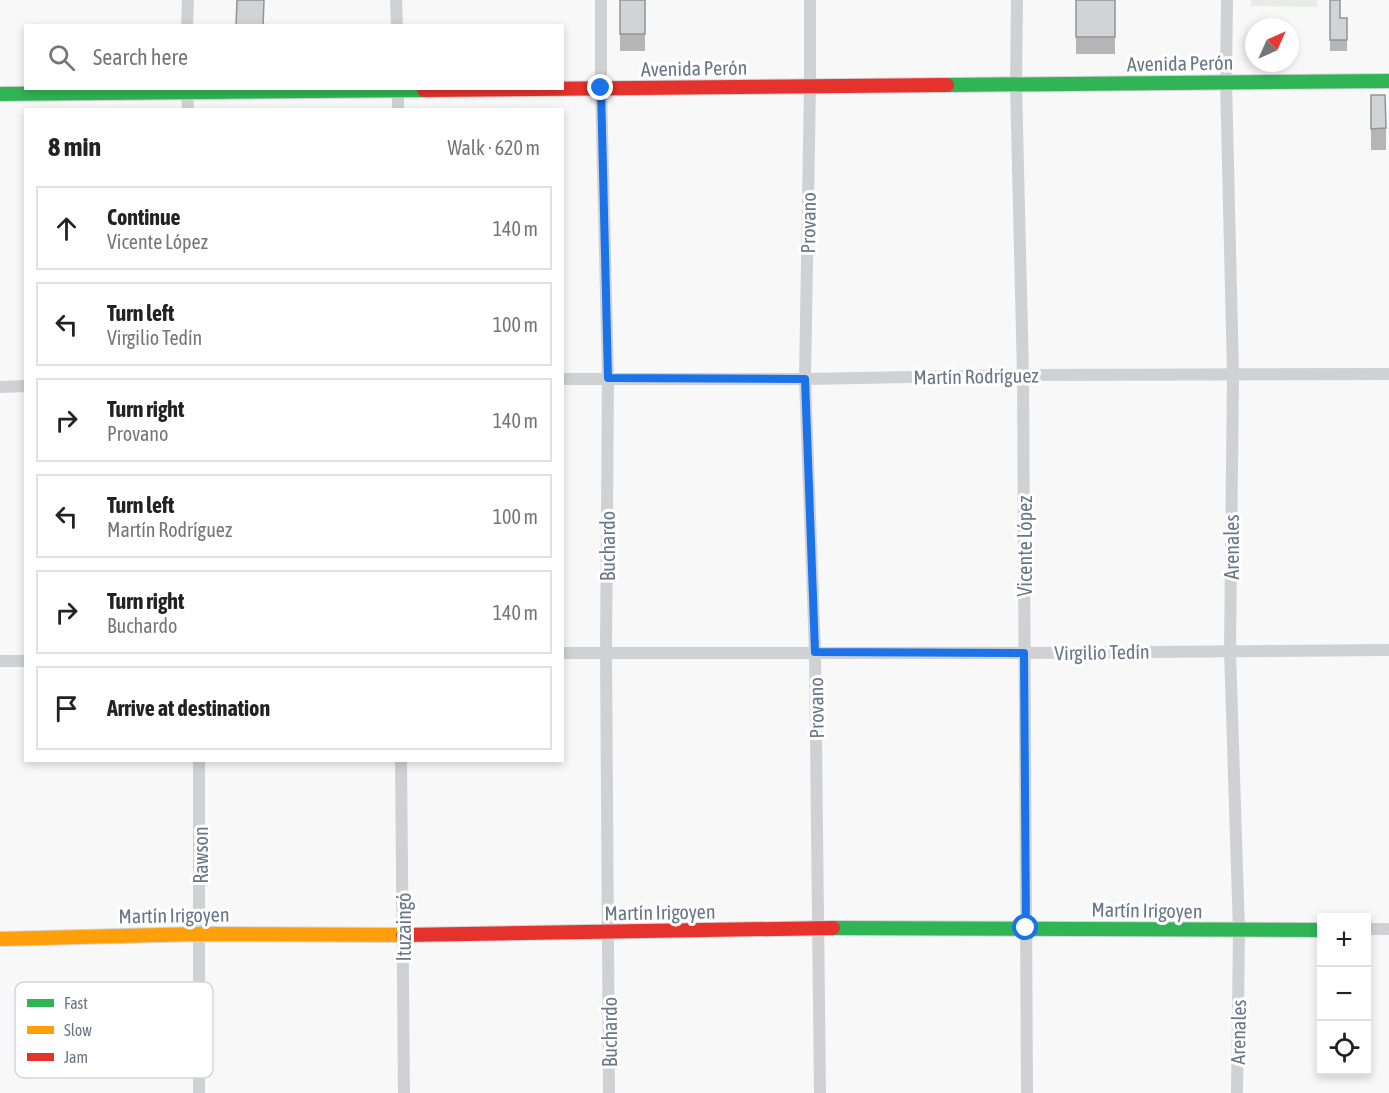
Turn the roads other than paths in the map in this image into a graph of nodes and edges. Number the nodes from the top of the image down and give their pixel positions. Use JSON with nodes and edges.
{"nodes":[{"id":1,"x":188,"y":0,"type":"edge"},
{"id":2,"x":396,"y":0,"type":"edge"},
{"id":3,"x":601,"y":0,"type":"edge"},
{"id":4,"x":810,"y":0,"type":"edge"},
{"id":5,"x":1017,"y":0,"type":"edge"},
{"id":6,"x":1227,"y":0,"type":"edge"},
{"id":7,"x":188,"y":24,"type":"edge"},
{"id":8,"x":397,"y":24,"type":"edge"},
{"id":9,"x":1226,"y":81,"type":"junction"},
{"id":10,"x":1389,"y":81,"type":"edge"},
{"id":11,"x":1017,"y":84,"type":"junction"},
{"id":12,"x":810,"y":86,"type":"junction"},
{"id":13,"x":564,"y":88,"type":"edge"},
{"id":14,"x":601,"y":88,"type":"junction"},
{"id":15,"x":187,"y":90,"type":"edge"},
{"id":16,"x":398,"y":90,"type":"edge"},
{"id":17,"x":0,"y":94,"type":"edge"},
{"id":18,"x":188,"y":108,"type":"edge"},
{"id":19,"x":398,"y":108,"type":"edge"},
{"id":20,"x":1233,"y":374,"type":"junction"},
{"id":21,"x":1389,"y":374,"type":"edge"},
{"id":22,"x":1023,"y":375,"type":"junction"},
{"id":23,"x":608,"y":378,"type":"junction"},
{"id":24,"x":564,"y":379,"type":"edge"},
{"id":25,"x":805,"y":379,"type":"junction"},
{"id":26,"x":24,"y":386,"type":"edge"},
{"id":27,"x":0,"y":387,"type":"edge"},
{"id":28,"x":1389,"y":650,"type":"edge"},
{"id":29,"x":1230,"y":651,"type":"junction"},
{"id":30,"x":606,"y":652,"type":"junction"},
{"id":31,"x":815,"y":652,"type":"junction"},
{"id":32,"x":564,"y":653,"type":"edge"},
{"id":33,"x":1024,"y":653,"type":"junction"},
{"id":34,"x":0,"y":661,"type":"edge"},
{"id":35,"x":24,"y":661,"type":"edge"},
{"id":36,"x":199,"y":762,"type":"edge"},
{"id":37,"x":401,"y":762,"type":"edge"},
{"id":38,"x":818,"y":928,"type":"junction"},
{"id":39,"x":1026,"y":928,"type":"junction"},
{"id":40,"x":1371,"y":929,"type":"edge"},
{"id":41,"x":1389,"y":929,"type":"edge"},
{"id":42,"x":1317,"y":930,"type":"edge"},
{"id":43,"x":1239,"y":931,"type":"junction"},
{"id":44,"x":200,"y":933,"type":"junction"},
{"id":45,"x":609,"y":933,"type":"junction"},
{"id":46,"x":403,"y":935,"type":"junction"},
{"id":47,"x":0,"y":939,"type":"edge"},
{"id":48,"x":200,"y":982,"type":"edge"},
{"id":49,"x":199,"y":1078,"type":"edge"},
{"id":50,"x":199,"y":1093,"type":"edge"},
{"id":51,"x":404,"y":1093,"type":"edge"},
{"id":52,"x":609,"y":1093,"type":"edge"},
{"id":53,"x":820,"y":1093,"type":"edge"},
{"id":54,"x":1027,"y":1093,"type":"edge"},
{"id":55,"x":1237,"y":1093,"type":"edge"}],
"edges":[{"from":1,"to":7,"type":"street"},
{"from":2,"to":8,"type":"street"},
{"from":3,"to":14,"type":"street","name":"Buchardo"},
{"from":4,"to":12,"type":"street","name":"Provano"},
{"from":5,"to":11,"type":"street","name":"Vicente López"},
{"from":6,"to":9,"type":"street","name":"Arenales"},
{"from":9,"to":10,"type":"main road","name":"Avenida Perón"},
{"from":9,"to":11,"type":"main road","name":"Avenida Perón"},
{"from":9,"to":20,"type":"street","name":"Arenales"},
{"from":11,"to":12,"type":"main road","name":"Avenida Perón"},
{"from":11,"to":22,"type":"street","name":"Vicente López"},
{"from":12,"to":14,"type":"main road","name":"Avenida Perón"},
{"from":12,"to":25,"type":"street","name":"Provano"},
{"from":13,"to":14,"type":"main road","name":"Avenida Perón"},
{"from":14,"to":23,"type":"street","name":"Buchardo"},
{"from":15,"to":17,"type":"main road","name":"Avenida Perón"},
{"from":15,"to":18,"type":"street"},
{"from":16,"to":19,"type":"street"},
{"from":20,"to":21,"type":"street","name":"Martín Rodríguez"},
{"from":20,"to":22,"type":"street","name":"Martín Rodríguez"},
{"from":20,"to":29,"type":"street","name":"Arenales"},
{"from":22,"to":25,"type":"street","name":"Martín Rodríguez"},
{"from":22,"to":33,"type":"street","name":"Vicente López"},
{"from":23,"to":24,"type":"street","name":"Martín Rodríguez"},
{"from":23,"to":25,"type":"street","name":"Martín Rodríguez"},
{"from":23,"to":30,"type":"street","name":"Buchardo"},
{"from":25,"to":31,"type":"street","name":"Provano"},
{"from":26,"to":27,"type":"street"},
{"from":28,"to":29,"type":"street","name":"Virgilio Tedín"},
{"from":29,"to":33,"type":"street","name":"Virgilio Tedín"},
{"from":29,"to":43,"type":"street","name":"Arenales"},
{"from":30,"to":31,"type":"street","name":"Virgilio Tedín"},
{"from":30,"to":32,"type":"street","name":"Virgilio Tedín"},
{"from":30,"to":45,"type":"street","name":"Buchardo"},
{"from":31,"to":33,"type":"street","name":"Virgilio Tedín"},
{"from":31,"to":38,"type":"street","name":"Provano"},
{"from":33,"to":39,"type":"street","name":"Vicente López"},
{"from":34,"to":35,"type":"street"},
{"from":36,"to":44,"type":"street","name":"Rawson"},
{"from":37,"to":46,"type":"street","name":"Ituzaingó"},
{"from":38,"to":39,"type":"main road","name":"Martín Irigoyen"},
{"from":38,"to":45,"type":"main road","name":"Martín Irigoyen"},
{"from":38,"to":53,"type":"street","name":"Provano"},
{"from":39,"to":43,"type":"main road","name":"Martín Irigoyen"},
{"from":39,"to":54,"type":"street","name":"Vicente López"},
{"from":40,"to":41,"type":"street"},
{"from":42,"to":43,"type":"main road","name":"Martín Irigoyen"},
{"from":43,"to":55,"type":"street","name":"Arenales"},
{"from":44,"to":46,"type":"main road","name":"Martín Irigoyen"},
{"from":44,"to":47,"type":"main road","name":"Martín Irigoyen"},
{"from":44,"to":48,"type":"street","name":"Rawson"},
{"from":45,"to":46,"type":"main road","name":"Martín Irigoyen"},
{"from":45,"to":52,"type":"street","name":"Buchardo"},
{"from":46,"to":51,"type":"street","name":"Ituzaingó"},
{"from":49,"to":50,"type":"street","name":"Rawson"}]}
